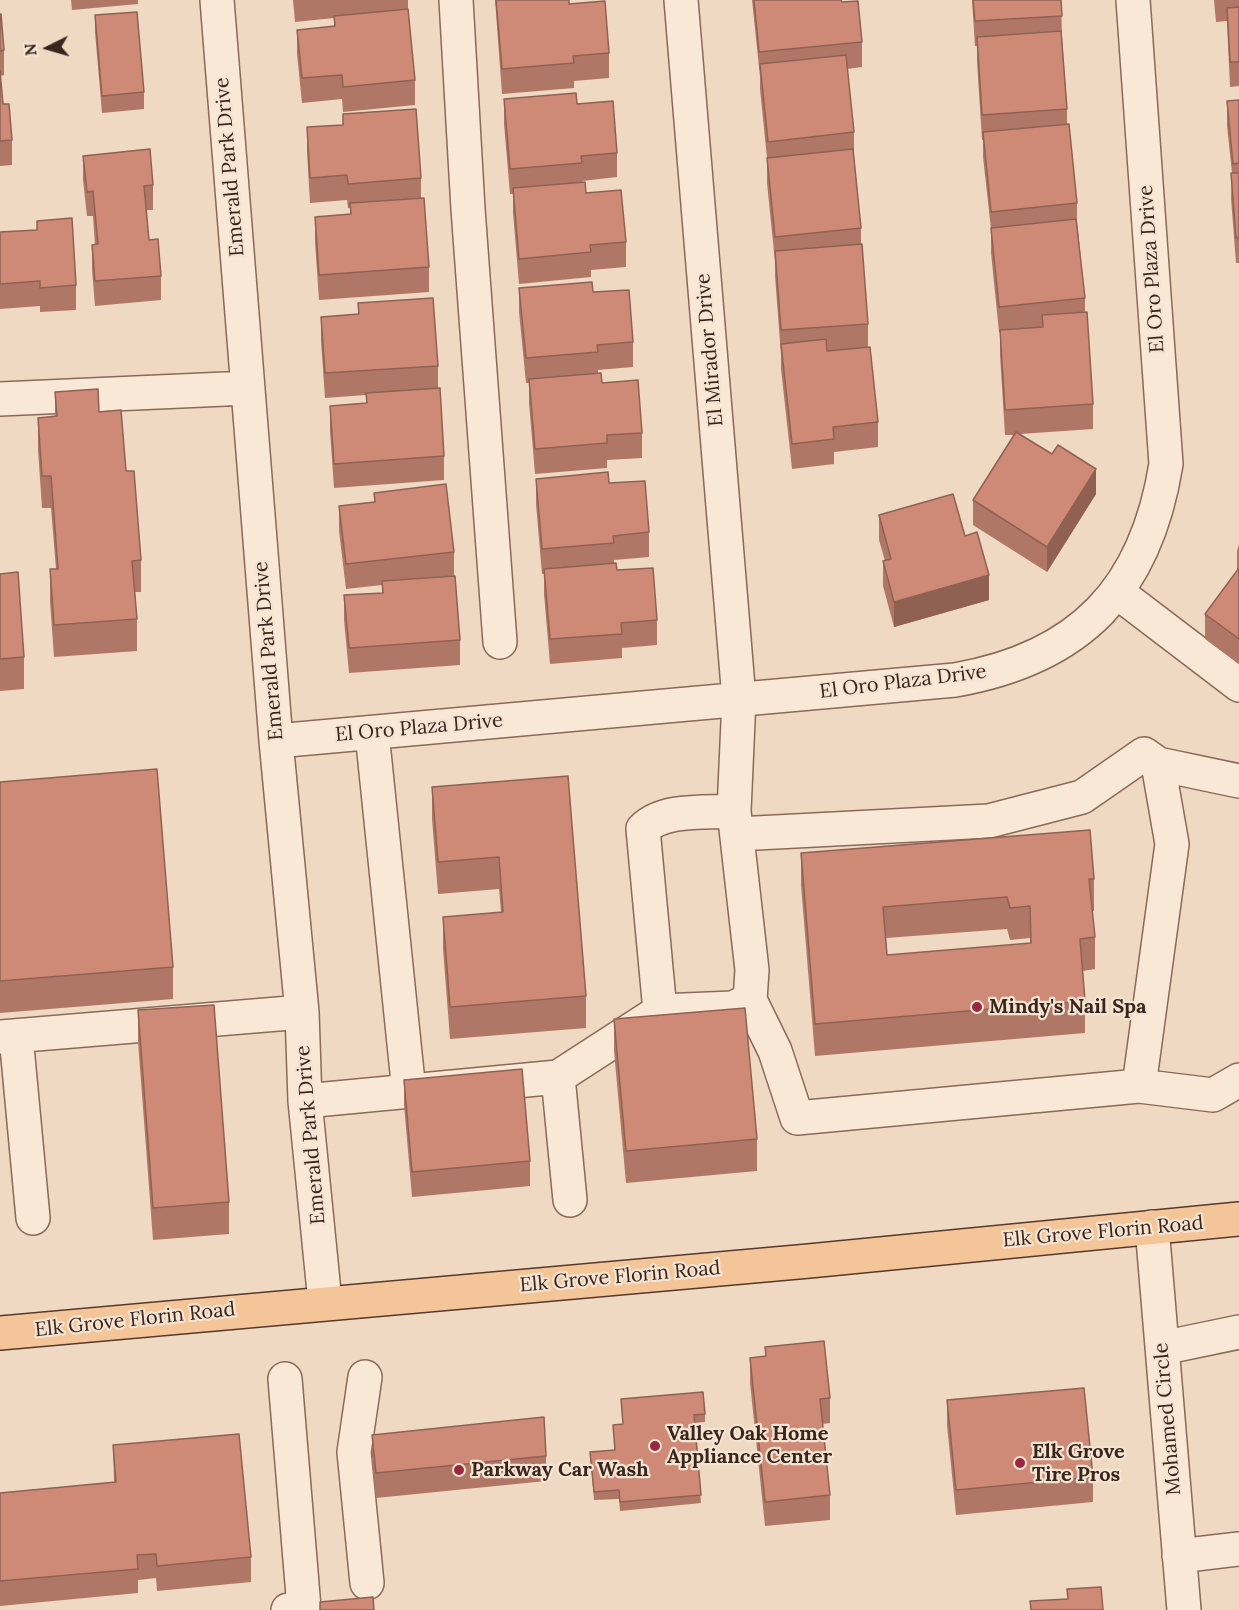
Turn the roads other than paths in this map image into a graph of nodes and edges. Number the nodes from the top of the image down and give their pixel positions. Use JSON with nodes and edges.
{"nodes":[{"id":1,"x":217,"y":0,"type":"edge"},
{"id":2,"x":456,"y":0,"type":"edge"},
{"id":3,"x":681,"y":0,"type":"edge"},
{"id":4,"x":1133,"y":0,"type":"edge"},
{"id":5,"x":248,"y":388,"type":"junction"},
{"id":6,"x":0,"y":399,"type":"edge"},
{"id":7,"x":1117,"y":592,"type":"junction"},
{"id":8,"x":500,"y":642,"type":"dead end"},
{"id":9,"x":1239,"y":685,"type":"edge"},
{"id":10,"x":739,"y":699,"type":"junction"},
{"id":11,"x":372,"y":733,"type":"junction"},
{"id":12,"x":276,"y":741,"type":"junction"},
{"id":13,"x":1158,"y":764,"type":"junction"},
{"id":14,"x":1239,"y":781,"type":"edge"},
{"id":15,"x":735,"y":823,"type":"junction"},
{"id":16,"x":750,"y":1000,"type":"junction"},
{"id":17,"x":302,"y":1011,"type":"junction"},
{"id":18,"x":660,"y":1011,"type":"junction"},
{"id":19,"x":8,"y":1037,"type":"edge"},
{"id":20,"x":558,"y":1077,"type":"junction"},
{"id":21,"x":1239,"y":1080,"type":"edge"},
{"id":22,"x":1139,"y":1086,"type":"junction"},
{"id":23,"x":409,"y":1092,"type":"junction"},
{"id":24,"x":305,"y":1101,"type":"junction"},
{"id":25,"x":570,"y":1200,"type":"dead end"},
{"id":26,"x":33,"y":1218,"type":"dead end"},
{"id":27,"x":1239,"y":1220,"type":"edge"},
{"id":28,"x":1152,"y":1227,"type":"junction"},
{"id":29,"x":326,"y":1302,"type":"junction"},
{"id":30,"x":1239,"y":1332,"type":"edge"},
{"id":31,"x":0,"y":1333,"type":"edge"},
{"id":32,"x":1162,"y":1348,"type":"junction"},
{"id":33,"x":365,"y":1377,"type":"dead end"},
{"id":34,"x":285,"y":1379,"type":"dead end"},
{"id":35,"x":1239,"y":1549,"type":"edge"},
{"id":36,"x":1179,"y":1556,"type":"junction"},
{"id":37,"x":367,"y":1583,"type":"dead end"},
{"id":38,"x":288,"y":1610,"type":"edge"},
{"id":39,"x":1184,"y":1610,"type":"edge"}],
"edges":[{"from":1,"to":5,"type":"street","name":"Emerald Park Drive"},
{"from":2,"to":8,"type":"street"},
{"from":3,"to":10,"type":"street","name":"El Mirador Drive"},
{"from":4,"to":7,"type":"street","name":"El Oro Plaza Drive"},
{"from":5,"to":6,"type":"street"},
{"from":5,"to":12,"type":"street","name":"Emerald Park Drive"},
{"from":7,"to":9,"type":"street"},
{"from":7,"to":10,"type":"street","name":"El Oro Plaza Drive"},
{"from":10,"to":11,"type":"street","name":"El Oro Plaza Drive"},
{"from":10,"to":15,"type":"street","name":"El Mirador Drive"},
{"from":11,"to":12,"type":"street","name":"El Oro Plaza Drive"},
{"from":11,"to":23,"type":"street"},
{"from":12,"to":17,"type":"street","name":"Emerald Park Drive"},
{"from":13,"to":14,"type":"street"},
{"from":13,"to":15,"type":"street"},
{"from":13,"to":22,"type":"street"},
{"from":15,"to":16,"type":"street","name":"El Mirador Drive"},
{"from":15,"to":18,"type":"street"},
{"from":16,"to":18,"type":"street"},
{"from":16,"to":22,"type":"street"},
{"from":17,"to":19,"type":"street"},
{"from":17,"to":24,"type":"street","name":"Emerald Park Drive"},
{"from":18,"to":20,"type":"street"},
{"from":19,"to":26,"type":"street"},
{"from":20,"to":23,"type":"street"},
{"from":20,"to":25,"type":"street"},
{"from":21,"to":22,"type":"street"},
{"from":23,"to":24,"type":"street"},
{"from":24,"to":29,"type":"street","name":"Emerald Park Drive"},
{"from":27,"to":28,"type":"main road","name":"Elk Grove Florin Road"},
{"from":28,"to":29,"type":"main road","name":"Elk Grove Florin Road"},
{"from":28,"to":32,"type":"street","name":"Mohamed Circle"},
{"from":29,"to":31,"type":"main road","name":"Elk Grove Florin Road"},
{"from":30,"to":32,"type":"street"},
{"from":32,"to":36,"type":"street","name":"Mohamed Circle"},
{"from":33,"to":37,"type":"street"},
{"from":34,"to":38,"type":"street"},
{"from":35,"to":36,"type":"street"},
{"from":36,"to":39,"type":"street","name":"Mohamed Circle"}]}
